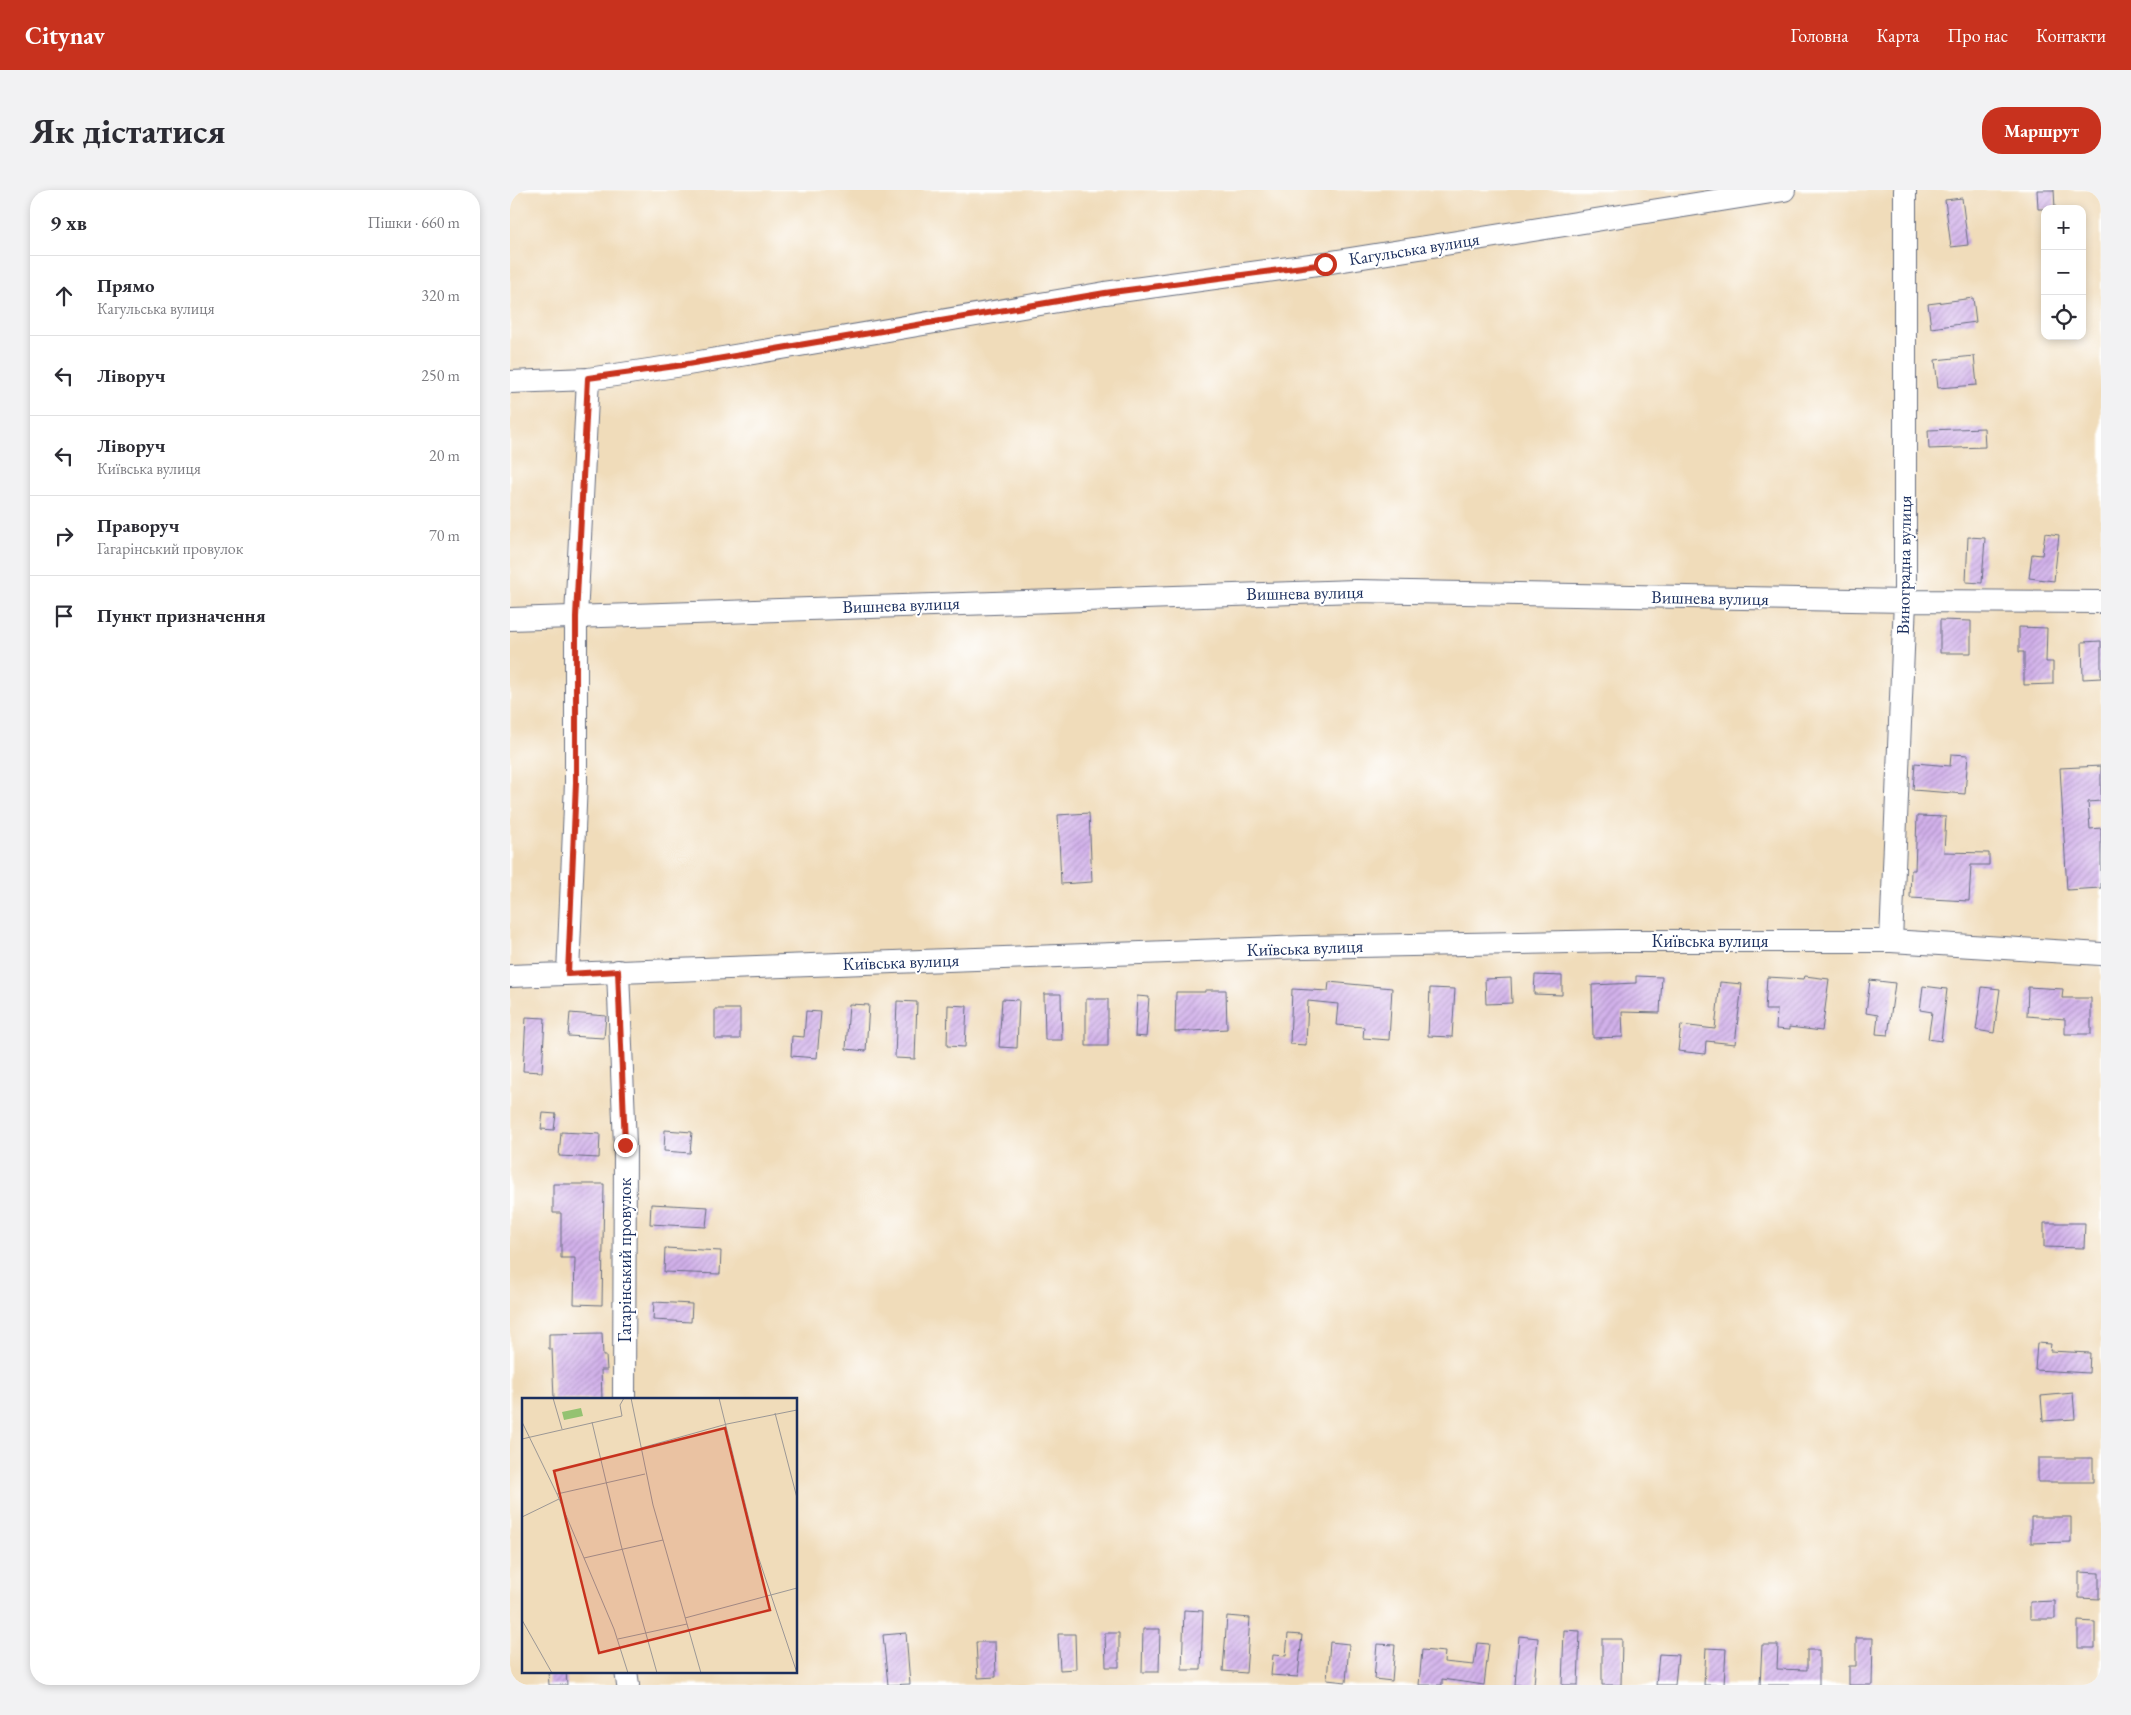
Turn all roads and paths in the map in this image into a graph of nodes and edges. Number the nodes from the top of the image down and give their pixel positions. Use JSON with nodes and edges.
{"nodes":[{"id":1,"x":1784,"y":190,"type":"edge"},
{"id":2,"x":1905,"y":190,"type":"edge"},
{"id":3,"x":588,"y":378,"type":"junction"},
{"id":4,"x":510,"y":382,"type":"edge"},
{"id":5,"x":1905,"y":601,"type":"junction"},
{"id":6,"x":2101,"y":602,"type":"edge"},
{"id":7,"x":576,"y":617,"type":"junction"},
{"id":8,"x":510,"y":619,"type":"edge"},
{"id":9,"x":1891,"y":940,"type":"junction"},
{"id":10,"x":2101,"y":954,"type":"edge"},
{"id":11,"x":618,"y":971,"type":"junction"},
{"id":12,"x":568,"y":974,"type":"junction"},
{"id":13,"x":510,"y":976,"type":"edge"},
{"id":14,"x":624,"y":1398,"type":"edge"},
{"id":15,"x":626,"y":1672,"type":"edge"},
{"id":16,"x":628,"y":1685,"type":"edge"}],
"edges":[{"from":1,"to":3,"type":"street","name":"Кагульська вулиця"},
{"from":2,"to":5,"type":"street","name":"Виноградна вулиця"},
{"from":3,"to":4,"type":"street","name":"Кагульська вулиця"},
{"from":3,"to":7,"type":"street"},
{"from":5,"to":6,"type":"street","name":"Вишнева вулиця"},
{"from":5,"to":7,"type":"street","name":"Вишнева вулиця"},
{"from":5,"to":9,"type":"street","name":"Виноградна вулиця"},
{"from":7,"to":8,"type":"street","name":"Вишнева вулиця"},
{"from":7,"to":12,"type":"street"},
{"from":9,"to":10,"type":"street","name":"Київська вулиця"},
{"from":9,"to":11,"type":"street","name":"Київська вулиця"},
{"from":11,"to":12,"type":"street","name":"Київська вулиця"},
{"from":11,"to":14,"type":"street","name":"Гагарінський провулок"},
{"from":12,"to":13,"type":"street","name":"Київська вулиця"},
{"from":15,"to":16,"type":"street"}]}
